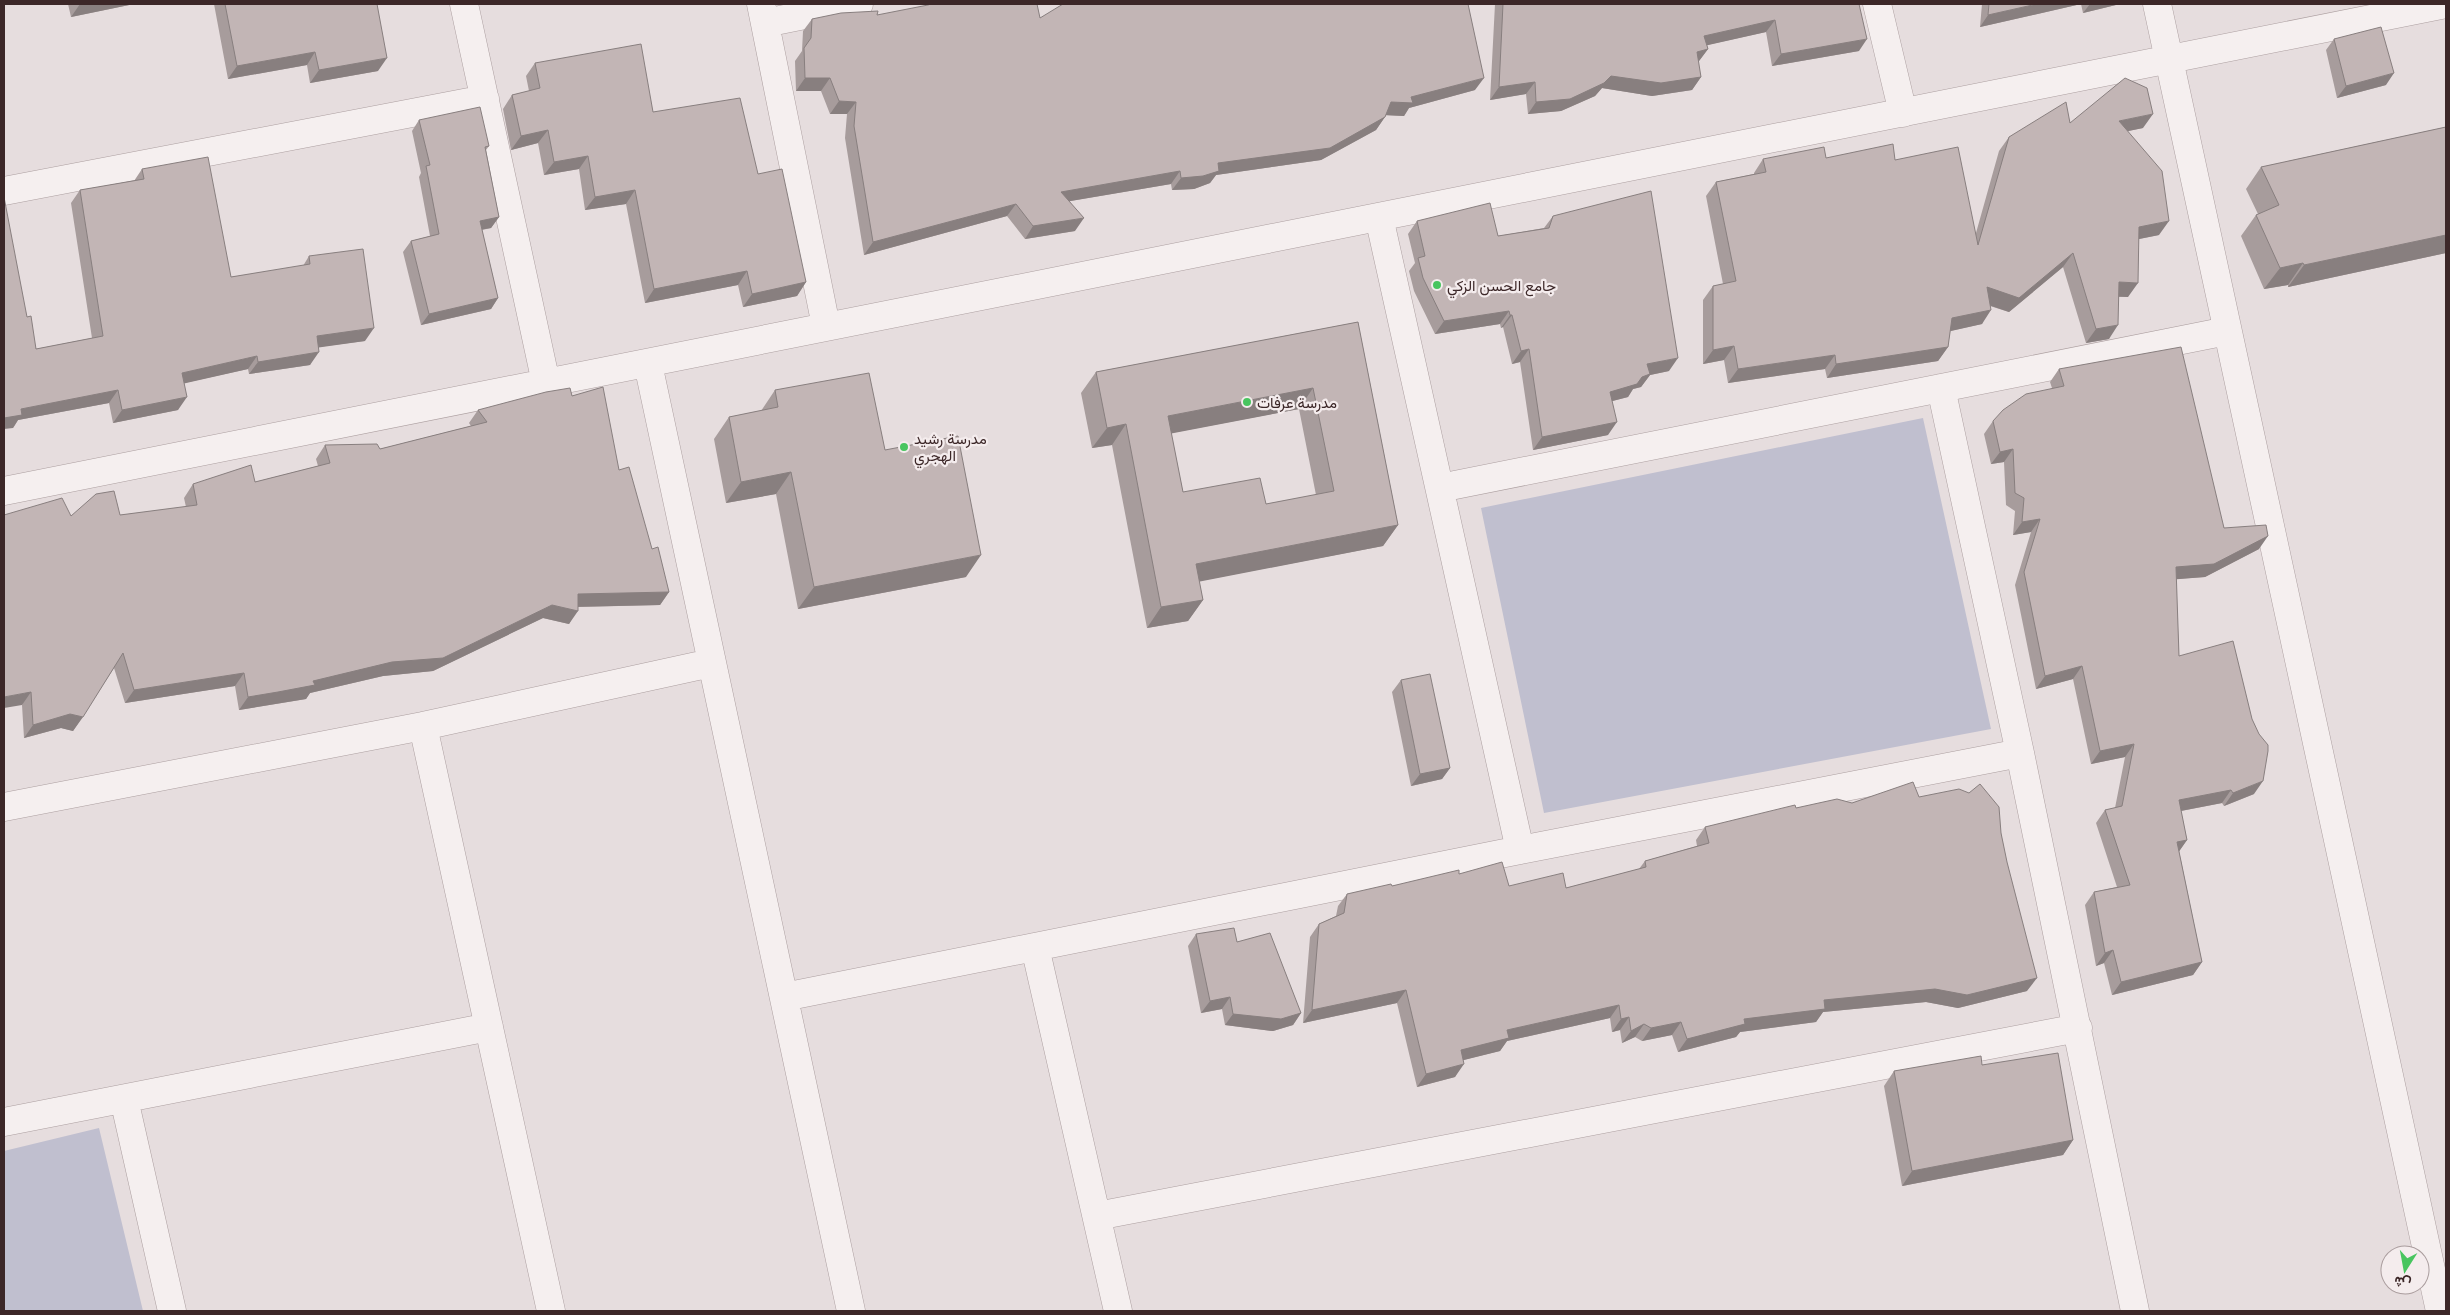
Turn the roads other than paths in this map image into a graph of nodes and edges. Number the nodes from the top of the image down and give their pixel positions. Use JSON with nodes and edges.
{"nodes":[{"id":1,"x":464,"y":4,"type":"edge"},
{"id":2,"x":859,"y":4,"type":"edge"},
{"id":3,"x":1877,"y":4,"type":"edge"},
{"id":4,"x":2157,"y":4,"type":"edge"},
{"id":5,"x":2446,"y":4,"type":"edge"},
{"id":6,"x":763,"y":13,"type":"edge"},
{"id":7,"x":2168,"y":60,"type":"junction"},
{"id":8,"x":485,"y":99,"type":"junction"},
{"id":9,"x":1903,"y":113,"type":"junction"},
{"id":10,"x":4,"y":191,"type":"edge"},
{"id":11,"x":1379,"y":217,"type":"junction"},
{"id":12,"x":826,"y":326,"type":"junction"},
{"id":13,"x":2227,"y":331,"type":"junction"},
{"id":14,"x":648,"y":364,"type":"junction"},
{"id":15,"x":546,"y":383,"type":"junction"},
{"id":16,"x":1941,"y":388,"type":"junction"},
{"id":17,"x":1440,"y":488,"type":"junction"},
{"id":18,"x":4,"y":491,"type":"edge"},
{"id":19,"x":711,"y":663,"type":"junction"},
{"id":20,"x":422,"y":726,"type":"junction"},
{"id":21,"x":2020,"y":753,"type":"junction"},
{"id":22,"x":4,"y":807,"type":"edge"},
{"id":23,"x":1520,"y":850,"type":"junction"},
{"id":24,"x":1036,"y":947,"type":"junction"},
{"id":25,"x":784,"y":997,"type":"junction"},
{"id":26,"x":489,"y":1027,"type":"junction"},
{"id":27,"x":2078,"y":1028,"type":"junction"},
{"id":28,"x":124,"y":1099,"type":"junction"},
{"id":29,"x":4,"y":1122,"type":"edge"},
{"id":30,"x":1097,"y":1216,"type":"junction"},
{"id":31,"x":2128,"y":1310,"type":"edge"},
{"id":32,"x":172,"y":1311,"type":"edge"},
{"id":33,"x":551,"y":1311,"type":"edge"},
{"id":34,"x":851,"y":1311,"type":"edge"},
{"id":35,"x":1118,"y":1311,"type":"edge"},
{"id":36,"x":2440,"y":1311,"type":"edge"}],
"edges":[{"from":1,"to":8,"type":"street"},
{"from":2,"to":6,"type":"street"},
{"from":3,"to":9,"type":"street"},
{"from":4,"to":7,"type":"street"},
{"from":5,"to":7,"type":"street"},
{"from":6,"to":12,"type":"street"},
{"from":7,"to":9,"type":"street"},
{"from":7,"to":13,"type":"street"},
{"from":8,"to":10,"type":"street"},
{"from":8,"to":15,"type":"street"},
{"from":9,"to":11,"type":"street"},
{"from":11,"to":12,"type":"street"},
{"from":11,"to":17,"type":"street"},
{"from":12,"to":14,"type":"street"},
{"from":13,"to":16,"type":"street"},
{"from":13,"to":36,"type":"street"},
{"from":14,"to":15,"type":"street"},
{"from":14,"to":19,"type":"street"},
{"from":15,"to":18,"type":"street"},
{"from":16,"to":17,"type":"street"},
{"from":16,"to":21,"type":"street"},
{"from":17,"to":23,"type":"street"},
{"from":19,"to":20,"type":"street"},
{"from":19,"to":25,"type":"street"},
{"from":20,"to":22,"type":"street"},
{"from":20,"to":26,"type":"street"},
{"from":21,"to":23,"type":"street"},
{"from":21,"to":27,"type":"street"},
{"from":23,"to":24,"type":"street"},
{"from":24,"to":25,"type":"street"},
{"from":24,"to":30,"type":"street"},
{"from":25,"to":34,"type":"street"},
{"from":26,"to":28,"type":"street"},
{"from":26,"to":33,"type":"street"},
{"from":27,"to":30,"type":"street"},
{"from":27,"to":31,"type":"street"},
{"from":28,"to":29,"type":"street"},
{"from":28,"to":32,"type":"street"},
{"from":30,"to":35,"type":"street"}]}
